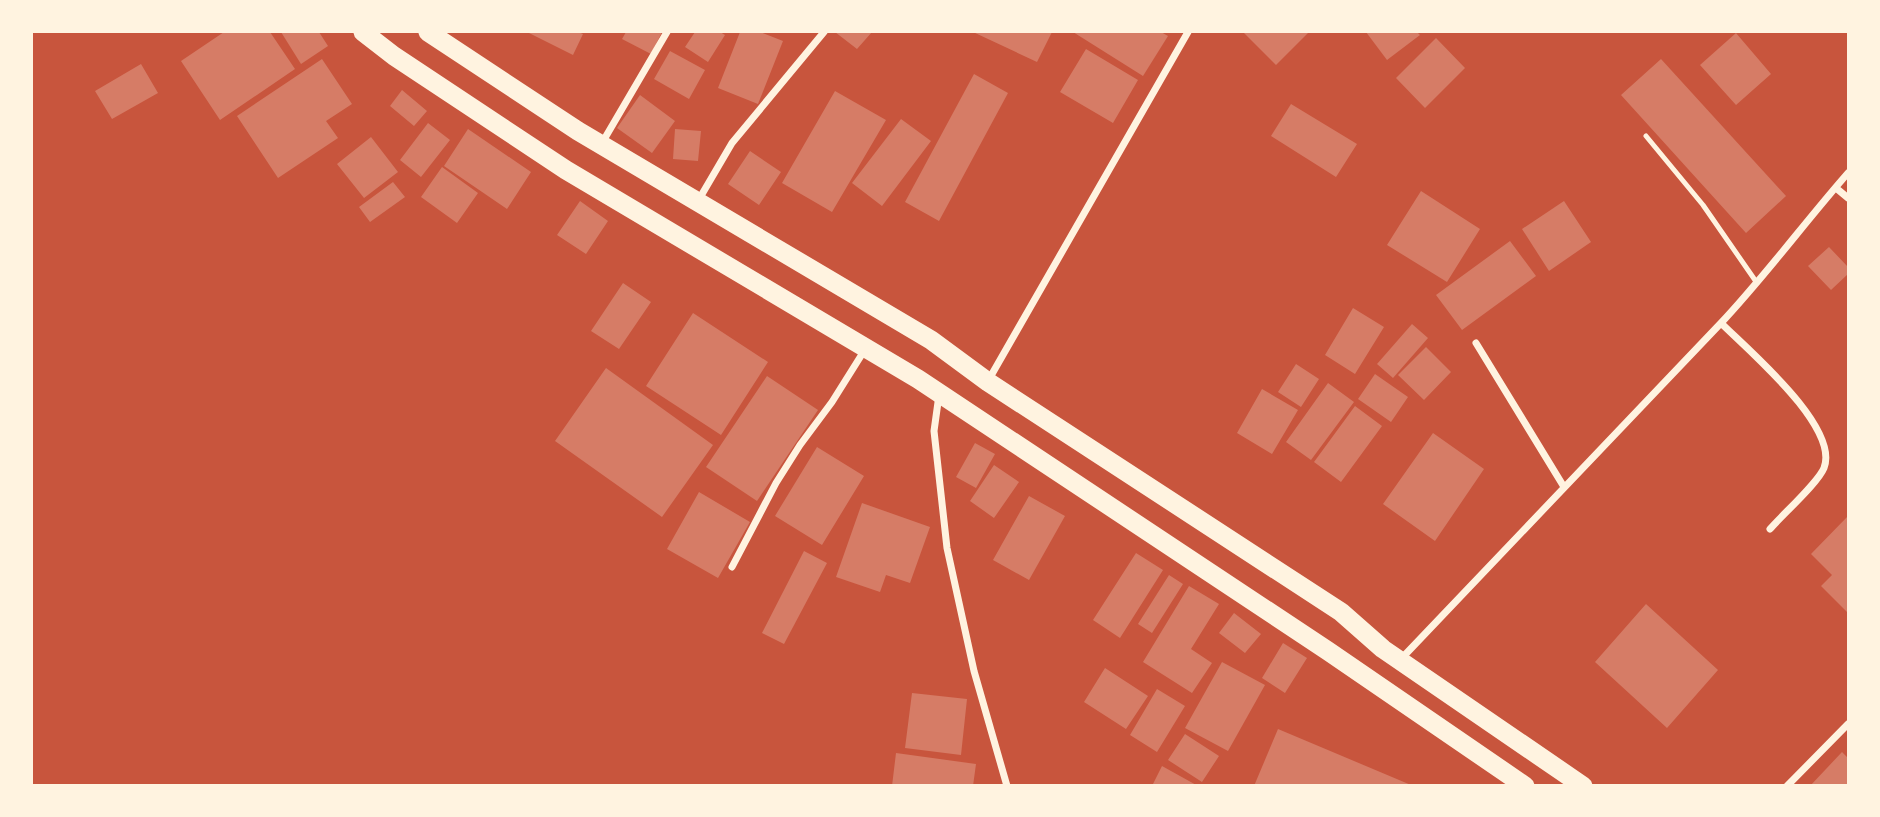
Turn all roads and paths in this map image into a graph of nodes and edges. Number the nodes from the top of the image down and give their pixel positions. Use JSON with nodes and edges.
{"nodes":[{"id":1,"x":363,"y":32,"type":"edge"},
{"id":2,"x":428,"y":32,"type":"edge"},
{"id":3,"x":667,"y":32,"type":"edge"},
{"id":4,"x":824,"y":32,"type":"edge"},
{"id":5,"x":1188,"y":32,"type":"edge"},
{"id":6,"x":1646,"y":136,"type":"dead end"},
{"id":7,"x":601,"y":143,"type":"junction"},
{"id":8,"x":1849,"y":173,"type":"edge"},
{"id":9,"x":1836,"y":188,"type":"junction"},
{"id":10,"x":1849,"y":198,"type":"edge"},
{"id":11,"x":697,"y":202,"type":"junction"},
{"id":12,"x":1758,"y":284,"type":"junction"},
{"id":13,"x":1721,"y":323,"type":"junction"},
{"id":14,"x":1476,"y":343,"type":"dead end"},
{"id":15,"x":867,"y":347,"type":"junction"},
{"id":16,"x":988,"y":382,"type":"junction"},
{"id":17,"x":939,"y":394,"type":"junction"},
{"id":18,"x":1563,"y":487,"type":"junction"},
{"id":19,"x":1770,"y":529,"type":"dead end"},
{"id":20,"x":732,"y":567,"type":"dead end"},
{"id":21,"x":1401,"y":660,"type":"junction"},
{"id":22,"x":1849,"y":724,"type":"edge"},
{"id":23,"x":1007,"y":786,"type":"edge"},
{"id":24,"x":1525,"y":786,"type":"edge"},
{"id":25,"x":1583,"y":786,"type":"edge"},
{"id":26,"x":1787,"y":786,"type":"edge"}],
"edges":[{"from":1,"to":15,"type":"highway"},
{"from":2,"to":7,"type":"highway"},
{"from":3,"to":7,"type":"street"},
{"from":4,"to":11,"type":"street"},
{"from":5,"to":16,"type":"street"},
{"from":6,"to":12,"type":"lane"},
{"from":7,"to":11,"type":"highway"},
{"from":8,"to":9,"type":"street"},
{"from":9,"to":10,"type":"street"},
{"from":9,"to":12,"type":"street"},
{"from":11,"to":16,"type":"highway"},
{"from":12,"to":13,"type":"street"},
{"from":13,"to":18,"type":"street"},
{"from":13,"to":19,"type":"street"},
{"from":14,"to":18,"type":"street"},
{"from":15,"to":17,"type":"highway"},
{"from":15,"to":20,"type":"street"},
{"from":16,"to":21,"type":"highway"},
{"from":17,"to":23,"type":"street"},
{"from":17,"to":24,"type":"highway"},
{"from":18,"to":21,"type":"street"},
{"from":21,"to":25,"type":"highway"},
{"from":22,"to":26,"type":"street"}]}
